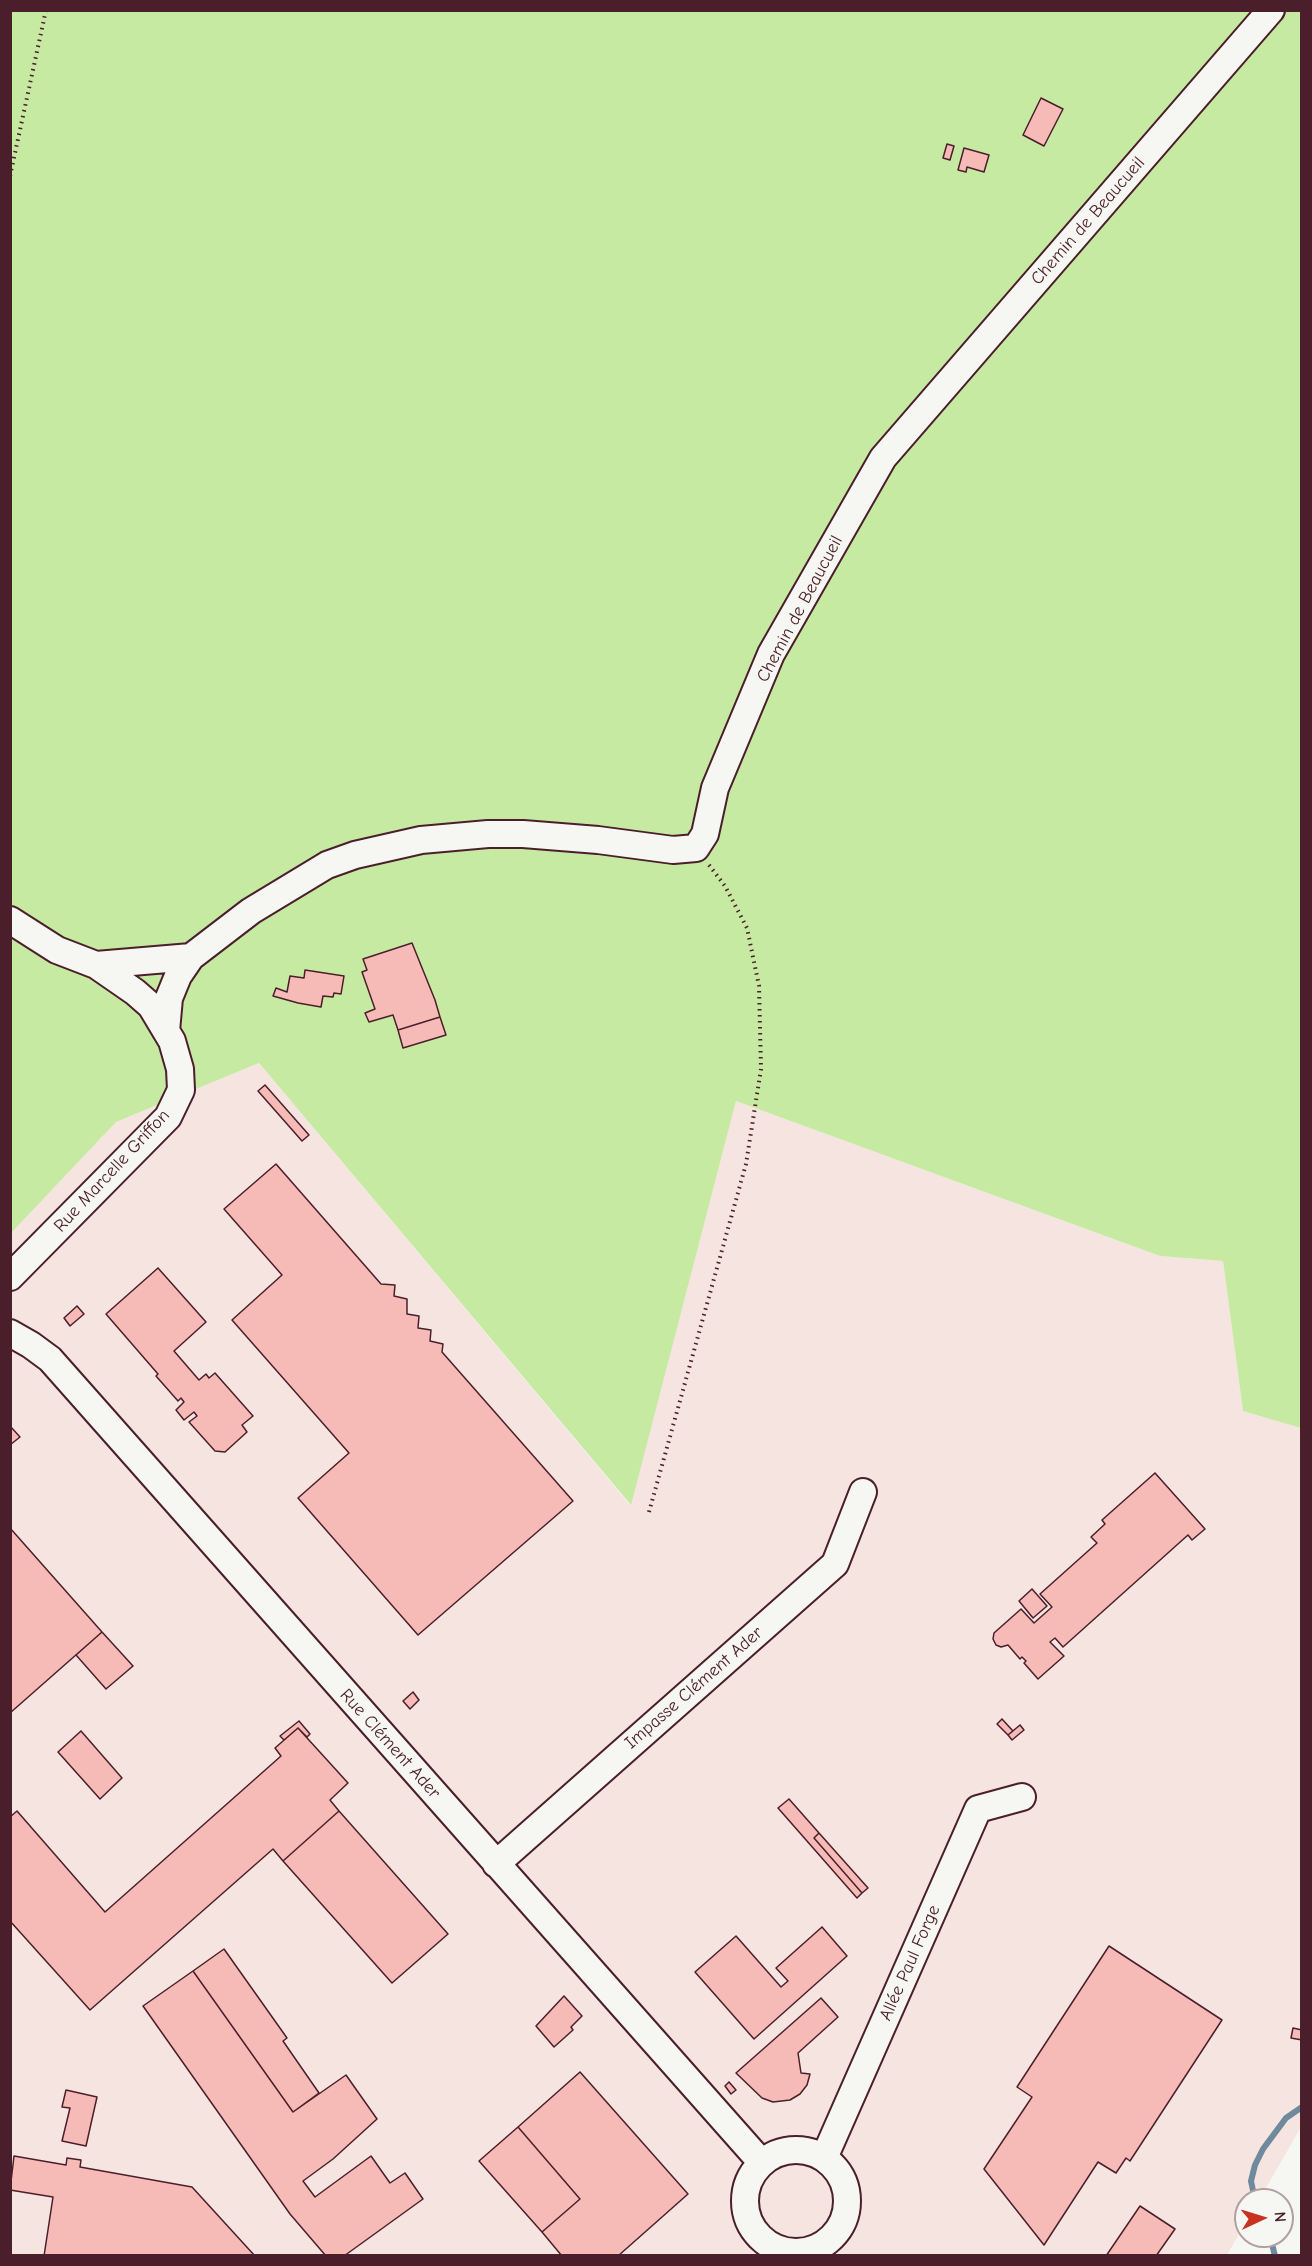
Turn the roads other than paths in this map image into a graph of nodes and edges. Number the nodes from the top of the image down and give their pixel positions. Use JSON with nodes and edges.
{"nodes":[{"id":1,"x":1271,"y":10,"type":"edge"},
{"id":2,"x":10,"y":920,"type":"edge"},
{"id":3,"x":190,"y":957,"type":"junction"},
{"id":4,"x":96,"y":966,"type":"junction"},
{"id":5,"x":166,"y":1031,"type":"junction"},
{"id":6,"x":10,"y":1277,"type":"edge"},
{"id":7,"x":10,"y":1334,"type":"edge"},
{"id":8,"x":863,"y":1492,"type":"dead end"},
{"id":9,"x":1022,"y":1797,"type":"dead end"},
{"id":10,"x":496,"y":1864,"type":"junction"},
{"id":11,"x":824,"y":2158,"type":"junction"},
{"id":12,"x":762,"y":2163,"type":"junction"},
{"id":13,"x":836,"y":2248,"type":"edge"},
{"id":14,"x":764,"y":2250,"type":"edge"},
{"id":15,"x":806,"y":2254,"type":"edge"}],
"edges":[{"from":1,"to":3,"type":"street","name":"Chemin de Beaucueil"},
{"from":2,"to":4,"type":"street","name":"Rue Marcelle Griffon"},
{"from":3,"to":4,"type":"street"},
{"from":3,"to":5,"type":"street"},
{"from":4,"to":5,"type":"street","name":"Rue Marcelle Griffon"},
{"from":5,"to":6,"type":"street","name":"Rue Marcelle Griffon"},
{"from":7,"to":10,"type":"street","name":"Rue Clément Ader"},
{"from":8,"to":10,"type":"street","name":"Impasse Clément Ader"},
{"from":9,"to":11,"type":"street","name":"Allée Paul Forge"},
{"from":10,"to":12,"type":"street","name":"Rue Clément Ader"},
{"from":11,"to":12,"type":"street"},
{"from":11,"to":13,"type":"street"},
{"from":12,"to":14,"type":"street"},
{"from":13,"to":15,"type":"street"},
{"from":14,"to":15,"type":"street"}]}
